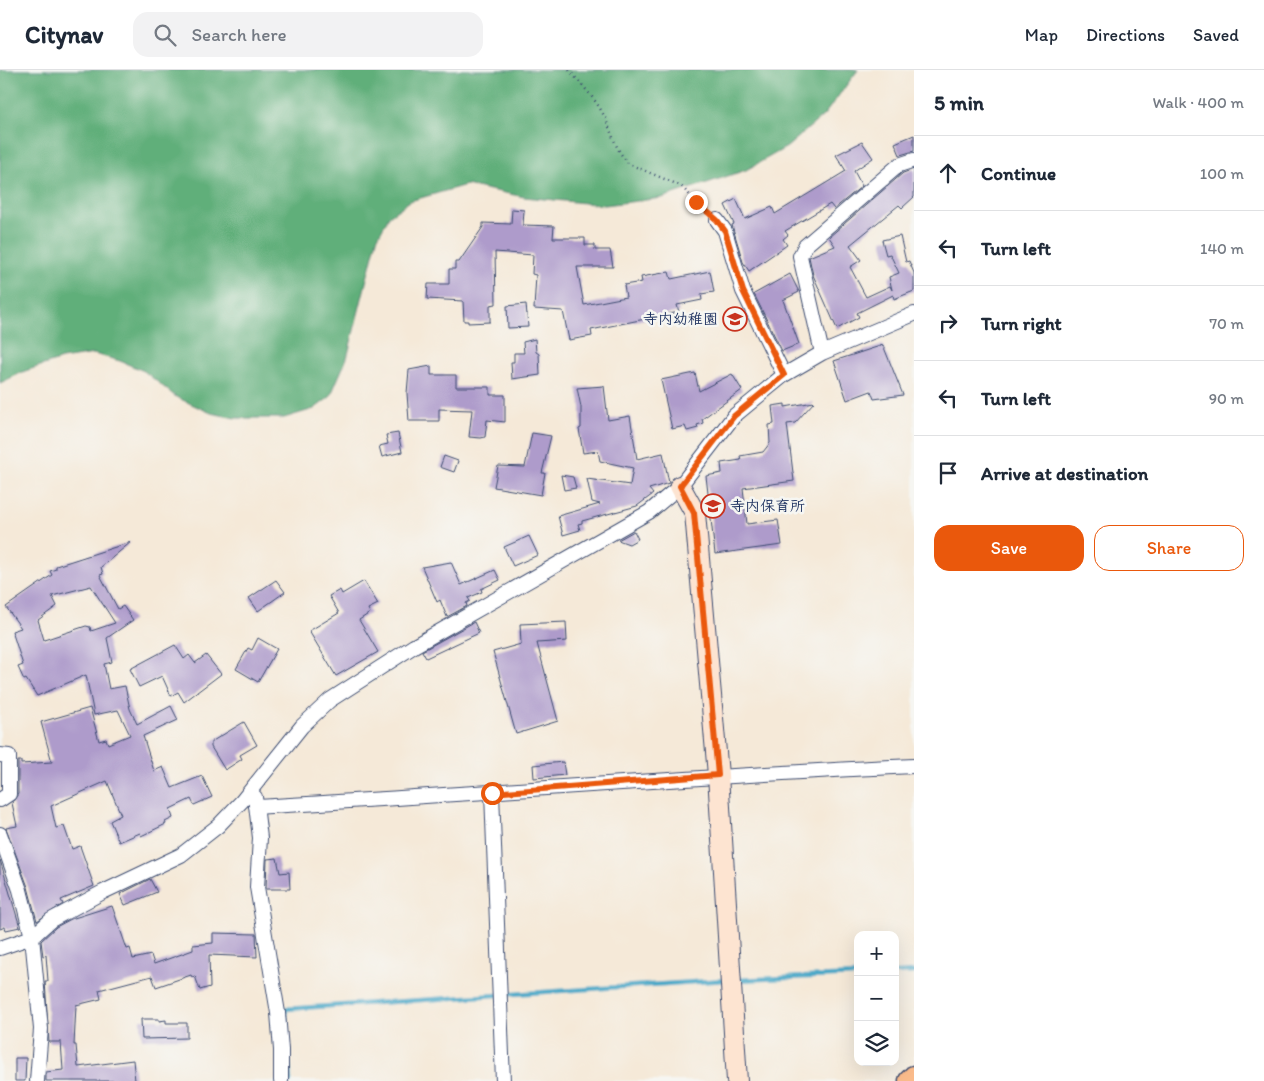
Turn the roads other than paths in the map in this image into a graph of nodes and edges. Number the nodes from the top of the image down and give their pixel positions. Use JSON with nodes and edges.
{"nodes":[{"id":1,"x":914,"y":160,"type":"edge"},
{"id":2,"x":717,"y":220,"type":"road end"},
{"id":3,"x":914,"y":314,"type":"edge"},
{"id":4,"x":822,"y":353,"type":"junction"},
{"id":5,"x":784,"y":375,"type":"junction"},
{"id":6,"x":680,"y":486,"type":"junction"},
{"id":7,"x":0,"y":755,"type":"edge"},
{"id":8,"x":914,"y":766,"type":"edge"},
{"id":9,"x":718,"y":775,"type":"junction"},
{"id":10,"x":253,"y":787,"type":"junction"},
{"id":11,"x":492,"y":793,"type":"junction"},
{"id":12,"x":0,"y":800,"type":"edge"},
{"id":13,"x":256,"y":807,"type":"junction"},
{"id":14,"x":0,"y":834,"type":"edge"},
{"id":15,"x":32,"y":937,"type":"junction"},
{"id":16,"x":0,"y":948,"type":"edge"},
{"id":17,"x":914,"y":1077,"type":"edge"},
{"id":18,"x":37,"y":1081,"type":"edge"},
{"id":19,"x":281,"y":1081,"type":"edge"},
{"id":20,"x":503,"y":1081,"type":"edge"},
{"id":21,"x":737,"y":1081,"type":"edge"},
{"id":22,"x":910,"y":1081,"type":"edge"}],
"edges":[{"from":1,"to":4,"type":"street"},
{"from":2,"to":5,"type":"street"},
{"from":3,"to":4,"type":"street"},
{"from":4,"to":5,"type":"street"},
{"from":5,"to":6,"type":"street"},
{"from":6,"to":9,"type":"street"},
{"from":6,"to":10,"type":"street"},
{"from":7,"to":12,"type":"street"},
{"from":8,"to":9,"type":"street"},
{"from":9,"to":11,"type":"street"},
{"from":9,"to":21,"type":"street"},
{"from":10,"to":13,"type":"street"},
{"from":10,"to":15,"type":"street"},
{"from":11,"to":13,"type":"street"},
{"from":11,"to":20,"type":"street"},
{"from":13,"to":19,"type":"street"},
{"from":14,"to":15,"type":"street"},
{"from":15,"to":16,"type":"street"},
{"from":15,"to":18,"type":"street"},
{"from":17,"to":22,"type":"main road"}]}
